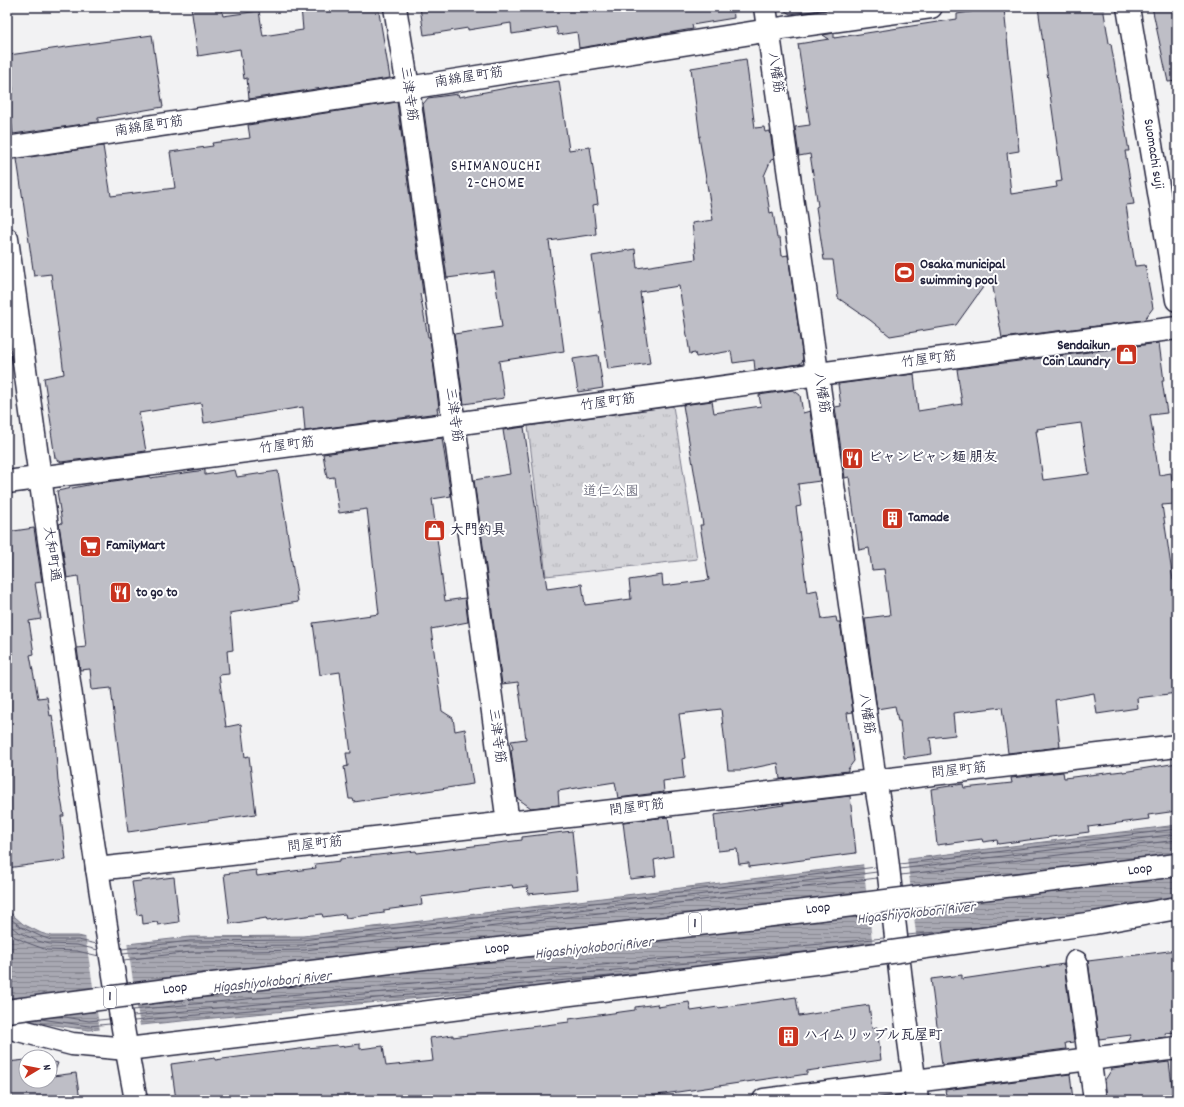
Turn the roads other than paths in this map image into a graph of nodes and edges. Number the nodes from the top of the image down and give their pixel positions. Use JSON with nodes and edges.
{"nodes":[{"id":1,"x":395,"y":7,"type":"edge"},
{"id":2,"x":765,"y":7,"type":"edge"},
{"id":3,"x":931,"y":7,"type":"edge"},
{"id":4,"x":1128,"y":7,"type":"edge"},
{"id":5,"x":769,"y":30,"type":"junction"},
{"id":6,"x":408,"y":88,"type":"junction"},
{"id":7,"x":7,"y":148,"type":"edge"},
{"id":8,"x":7,"y":239,"type":"edge"},
{"id":9,"x":1177,"y":300,"type":"edge"},
{"id":10,"x":1177,"y":328,"type":"edge"},
{"id":11,"x":818,"y":374,"type":"junction"},
{"id":12,"x":454,"y":424,"type":"junction"},
{"id":13,"x":40,"y":478,"type":"junction"},
{"id":14,"x":7,"y":482,"type":"edge"},
{"id":15,"x":1177,"y":746,"type":"edge"},
{"id":16,"x":875,"y":780,"type":"junction"},
{"id":17,"x":508,"y":823,"type":"junction"},
{"id":18,"x":1177,"y":865,"type":"edge"},
{"id":19,"x":97,"y":869,"type":"junction"},
{"id":20,"x":1177,"y":908,"type":"edge"},
{"id":21,"x":1076,"y":962,"type":"dead end"},
{"id":22,"x":213,"y":984,"type":"junction"},
{"id":23,"x":7,"y":998,"type":"edge"},
{"id":24,"x":7,"y":1010,"type":"edge"},
{"id":25,"x":7,"y":1027,"type":"edge"},
{"id":26,"x":125,"y":1039,"type":"junction"},
{"id":27,"x":1177,"y":1048,"type":"edge"},
{"id":28,"x":1090,"y":1059,"type":"junction"},
{"id":29,"x":916,"y":1090,"type":"edge"},
{"id":30,"x":136,"y":1100,"type":"edge"},
{"id":31,"x":764,"y":1100,"type":"edge"},
{"id":32,"x":1095,"y":1100,"type":"edge"}],
"edges":[{"from":1,"to":6,"type":"main road","name":"三津寺筋"},
{"from":2,"to":5,"type":"main road","name":"八幡筋"},
{"from":3,"to":5,"type":"main road","name":"南綿屋町筋"},
{"from":4,"to":9,"type":"main road","name":"Suomachi suji"},
{"from":5,"to":6,"type":"main road","name":"南綿屋町筋"},
{"from":5,"to":11,"type":"main road","name":"八幡筋"},
{"from":6,"to":7,"type":"main road","name":"南綿屋町筋"},
{"from":6,"to":12,"type":"main road","name":"三津寺筋"},
{"from":8,"to":13,"type":"main road","name":"大和町通"},
{"from":10,"to":11,"type":"main road","name":"竹屋町筋"},
{"from":11,"to":12,"type":"main road","name":"竹屋町筋"},
{"from":11,"to":16,"type":"main road","name":"八幡筋"},
{"from":12,"to":13,"type":"main road","name":"竹屋町筋"},
{"from":12,"to":17,"type":"main road","name":"三津寺筋"},
{"from":13,"to":14,"type":"main road","name":"竹屋町筋"},
{"from":13,"to":19,"type":"main road","name":"大和町通"},
{"from":15,"to":16,"type":"main road","name":"問屋町筋"},
{"from":16,"to":17,"type":"main road","name":"問屋町筋"},
{"from":16,"to":29,"type":"main road","name":"八幡筋","bridge":true},
{"from":17,"to":19,"type":"main road","name":"問屋町筋"},
{"from":18,"to":22,"type":"main road","name":"Loop","number":"1","bridge":true},
{"from":19,"to":26,"type":"main road","name":"大和町通"},
{"from":20,"to":26,"type":"main road","bridge":true},
{"from":21,"to":28,"type":"main road"},
{"from":22,"to":23,"type":"main road","bridge":true},
{"from":22,"to":24,"type":"main road","name":"Loop","number":"1","bridge":true},
{"from":25,"to":26,"type":"main road"},
{"from":26,"to":30,"type":"main road","name":"大和町通"},
{"from":27,"to":28,"type":"main road"},
{"from":28,"to":29,"type":"main road"},
{"from":28,"to":32,"type":"main road"},
{"from":29,"to":31,"type":"main road"}]}
